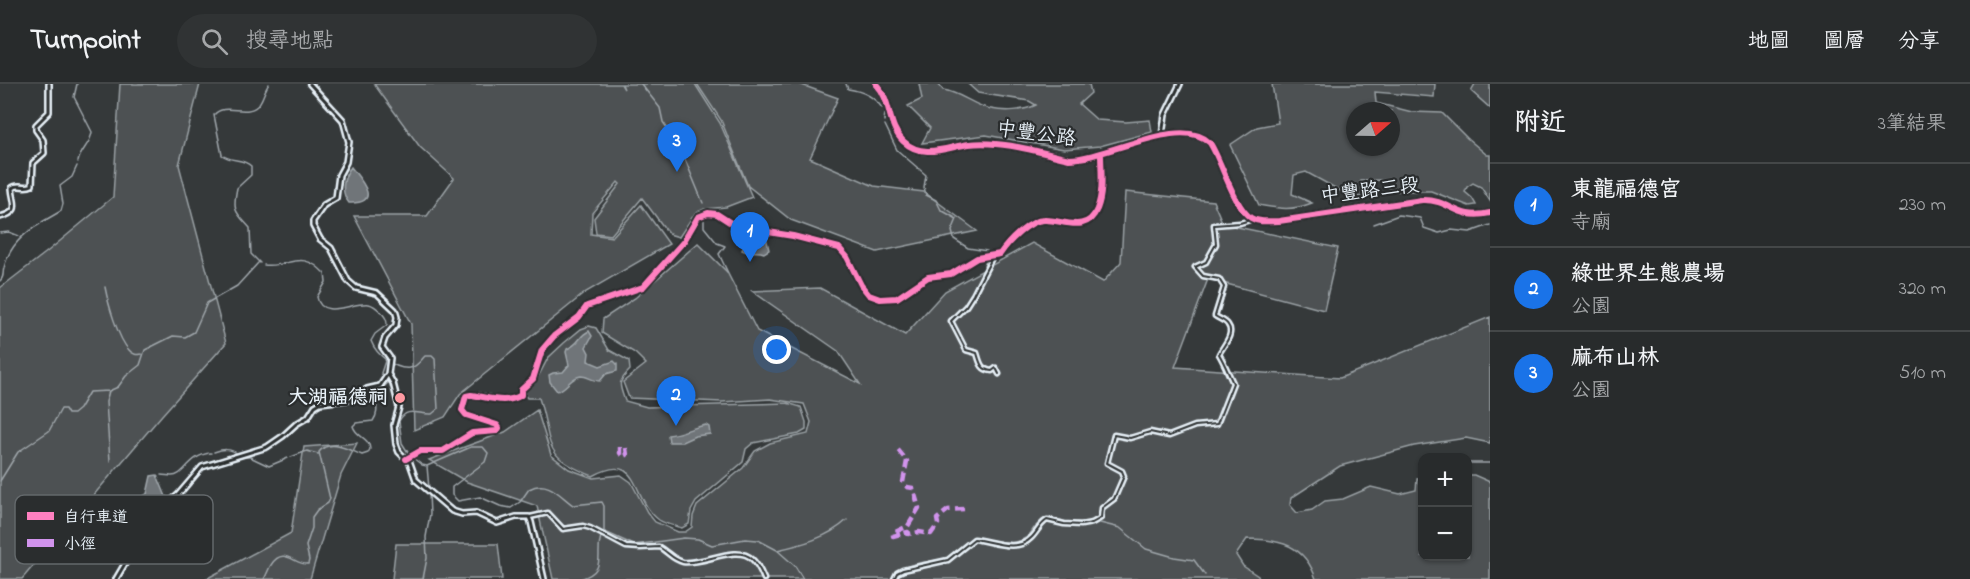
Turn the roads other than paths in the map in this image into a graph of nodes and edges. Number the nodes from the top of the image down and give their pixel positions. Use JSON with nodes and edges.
{"nodes":[{"id":1,"x":50,"y":84,"type":"edge"},
{"id":2,"x":310,"y":84,"type":"edge"},
{"id":3,"x":876,"y":84,"type":"edge"},
{"id":4,"x":1180,"y":84,"type":"edge"},
{"id":5,"x":1161,"y":136,"type":"junction"},
{"id":6,"x":1101,"y":153,"type":"junction"},
{"id":7,"x":1490,"y":213,"type":"edge"},
{"id":8,"x":0,"y":217,"type":"edge"},
{"id":9,"x":1252,"y":219,"type":"junction"},
{"id":10,"x":993,"y":256,"type":"junction"},
{"id":11,"x":388,"y":374,"type":"junction"},
{"id":12,"x":999,"y":374,"type":"dead end"},
{"id":13,"x":533,"y":379,"type":"joint"},
{"id":14,"x":406,"y":459,"type":"junction"},
{"id":15,"x":178,"y":495,"type":"edge"},
{"id":16,"x":529,"y":517,"type":"junction"},
{"id":17,"x":125,"y":564,"type":"edge"},
{"id":18,"x":116,"y":579,"type":"edge"},
{"id":19,"x":544,"y":579,"type":"edge"},
{"id":20,"x":764,"y":579,"type":"edge"},
{"id":21,"x":894,"y":579,"type":"edge"}],
"edges":[{"from":1,"to":8,"type":"street"},
{"from":2,"to":11,"type":"street"},
{"from":3,"to":6,"type":"main road","name":"中豐公路"},
{"from":4,"to":5,"type":"street"},
{"from":5,"to":6,"type":"main road","name":"中豐公路"},
{"from":5,"to":9,"type":"main road","name":"中豐公路"},
{"from":6,"to":10,"type":"street"},
{"from":7,"to":9,"type":"main road","name":"中豐路三段"},
{"from":9,"to":21,"type":"street"},
{"from":10,"to":12,"type":"street"},
{"from":10,"to":13,"type":"street"},
{"from":11,"to":14,"type":"street"},
{"from":11,"to":15,"type":"street"},
{"from":13,"to":14,"type":"street"},
{"from":14,"to":16,"type":"street"},
{"from":16,"to":19,"type":"street"},
{"from":16,"to":20,"type":"street"},
{"from":17,"to":18,"type":"street"}]}
